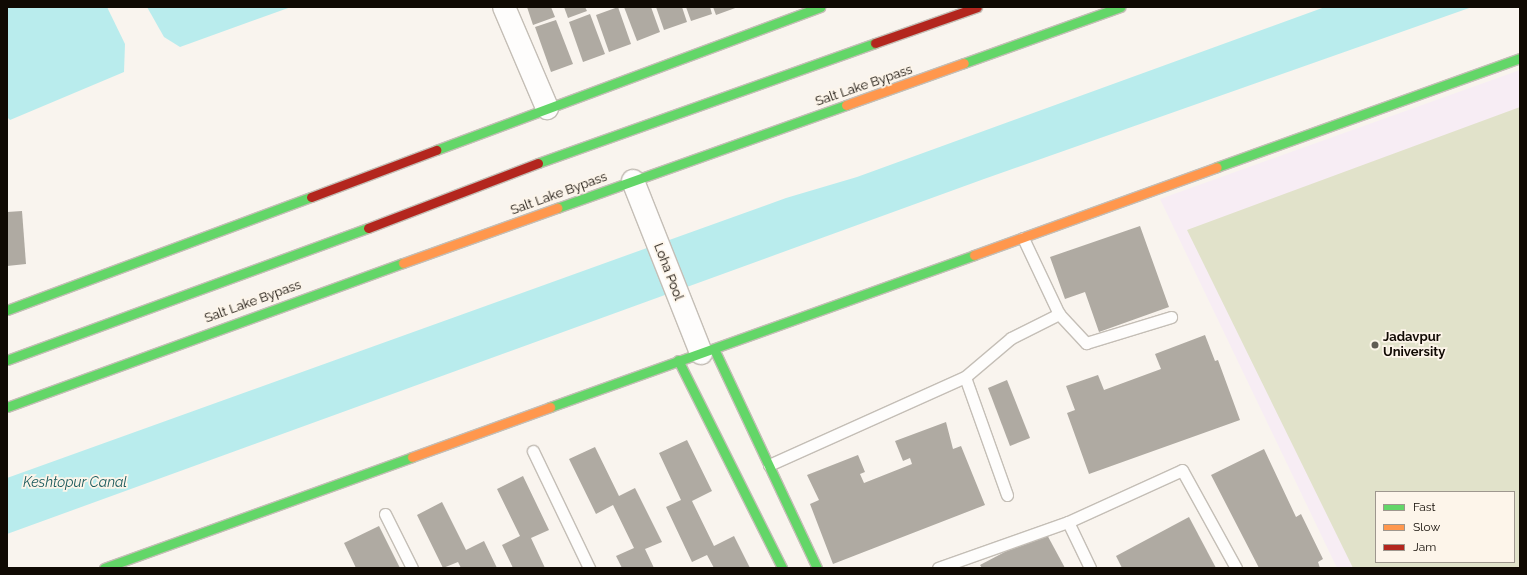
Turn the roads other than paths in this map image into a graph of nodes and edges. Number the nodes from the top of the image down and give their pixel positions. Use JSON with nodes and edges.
{"nodes":[{"id":1,"x":504,"y":7,"type":"edge"},
{"id":2,"x":820,"y":7,"type":"edge"},
{"id":3,"x":978,"y":7,"type":"edge"},
{"id":4,"x":1120,"y":7,"type":"edge"},
{"id":5,"x":1520,"y":58,"type":"edge"},
{"id":6,"x":547,"y":108,"type":"junction"},
{"id":7,"x":633,"y":181,"type":"junction"},
{"id":8,"x":1023,"y":238,"type":"junction"},
{"id":9,"x":7,"y":310,"type":"edge"},
{"id":10,"x":1059,"y":314,"type":"junction"},
{"id":11,"x":1171,"y":317,"type":"dead end"},
{"id":12,"x":708,"y":351,"type":"junction"},
{"id":13,"x":7,"y":360,"type":"edge"},
{"id":14,"x":678,"y":360,"type":"junction"},
{"id":15,"x":965,"y":377,"type":"junction"},
{"id":16,"x":7,"y":407,"type":"edge"},
{"id":17,"x":533,"y":451,"type":"dead end"},
{"id":18,"x":769,"y":465,"type":"junction"},
{"id":19,"x":1007,"y":495,"type":"dead end"},
{"id":20,"x":385,"y":514,"type":"dead end"},
{"id":21,"x":1068,"y":522,"type":"junction"},
{"id":22,"x":959,"y":564,"type":"edge"},
{"id":23,"x":104,"y":568,"type":"edge"},
{"id":24,"x":412,"y":568,"type":"edge"},
{"id":25,"x":588,"y":568,"type":"edge"},
{"id":26,"x":782,"y":568,"type":"edge"},
{"id":27,"x":817,"y":568,"type":"edge"},
{"id":28,"x":938,"y":568,"type":"edge"},
{"id":29,"x":1090,"y":568,"type":"edge"},
{"id":30,"x":1236,"y":568,"type":"edge"}],
"edges":[{"from":1,"to":6,"type":"street"},
{"from":2,"to":6,"type":"main road"},
{"from":3,"to":13,"type":"main road"},
{"from":4,"to":7,"type":"main road","name":"Salt Lake Bypass"},
{"from":5,"to":8,"type":"main road"},
{"from":6,"to":9,"type":"main road"},
{"from":7,"to":12,"type":"street","name":"Loha Pool"},
{"from":7,"to":16,"type":"main road","name":"Salt Lake Bypass"},
{"from":8,"to":10,"type":"lane"},
{"from":8,"to":12,"type":"main road"},
{"from":10,"to":11,"type":"lane"},
{"from":10,"to":15,"type":"lane"},
{"from":12,"to":14,"type":"main road"},
{"from":12,"to":18,"type":"main road"},
{"from":14,"to":23,"type":"main road"},
{"from":14,"to":26,"type":"main road"},
{"from":15,"to":18,"type":"lane"},
{"from":15,"to":19,"type":"lane"},
{"from":17,"to":25,"type":"lane"},
{"from":18,"to":27,"type":"main road"},
{"from":20,"to":24,"type":"lane"},
{"from":21,"to":22,"type":"lane"},
{"from":21,"to":29,"type":"lane"},
{"from":21,"to":30,"type":"lane"},
{"from":22,"to":28,"type":"lane"}]}
